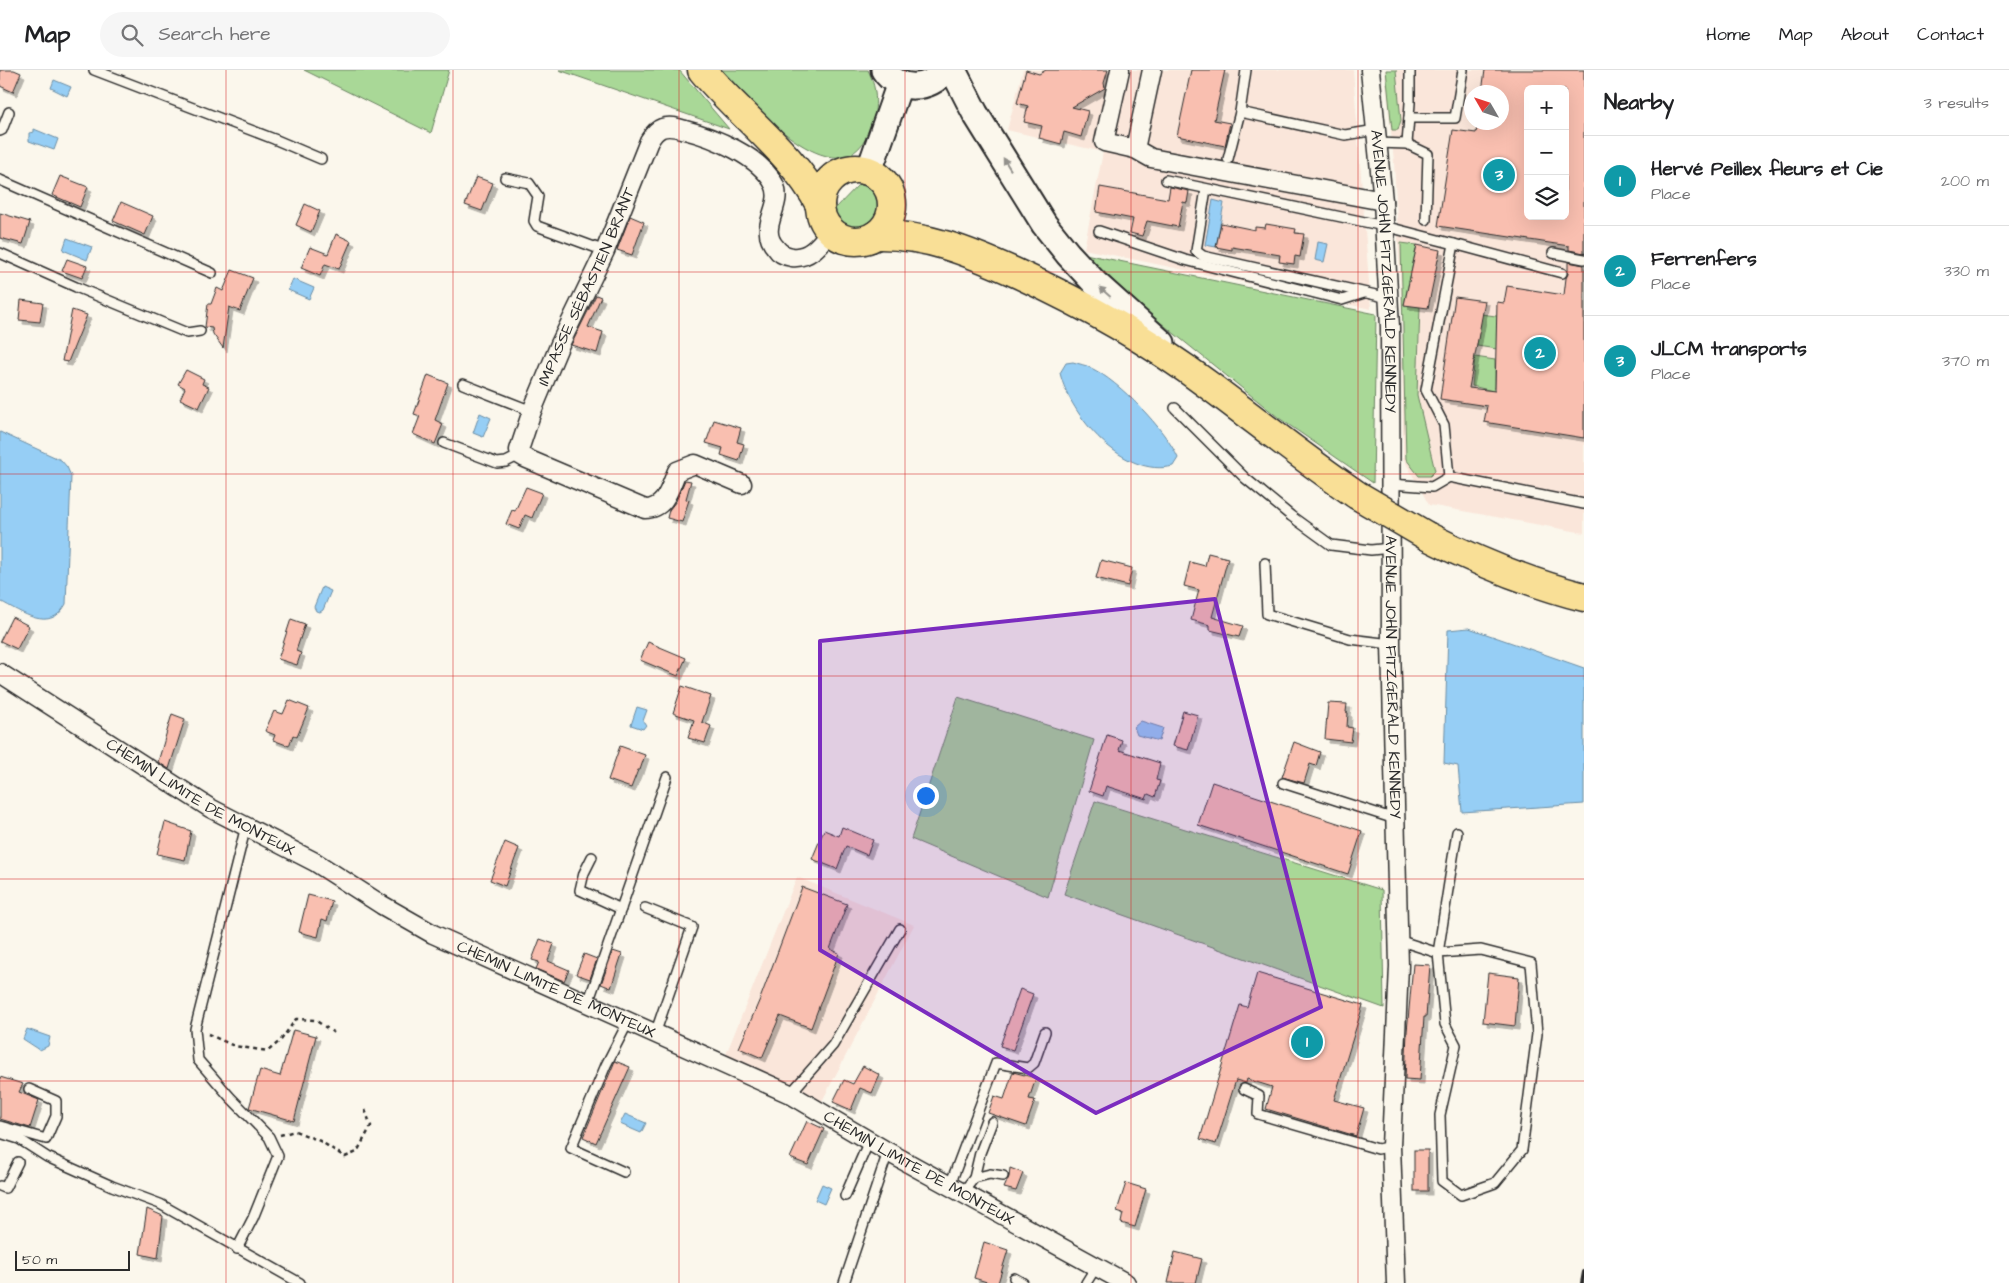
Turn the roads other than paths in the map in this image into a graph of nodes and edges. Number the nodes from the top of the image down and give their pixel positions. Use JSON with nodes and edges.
{"nodes":[{"id":1,"x":94,"y":70,"type":"edge"},
{"id":2,"x":702,"y":70,"type":"edge"},
{"id":3,"x":944,"y":70,"type":"edge"},
{"id":4,"x":953,"y":70,"type":"edge"},
{"id":5,"x":1120,"y":70,"type":"edge"},
{"id":6,"x":1152,"y":70,"type":"edge"},
{"id":7,"x":1246,"y":70,"type":"edge"},
{"id":8,"x":1370,"y":70,"type":"edge"},
{"id":9,"x":1410,"y":70,"type":"edge"},
{"id":10,"x":1463,"y":70,"type":"edge"},
{"id":11,"x":892,"y":77,"type":"edge"},
{"id":12,"x":9,"y":112,"type":"dead end"},
{"id":13,"x":1240,"y":112,"type":"junction"},
{"id":14,"x":1409,"y":118,"type":"junction"},
{"id":15,"x":0,"y":130,"type":"edge"},
{"id":16,"x":1377,"y":137,"type":"junction"},
{"id":17,"x":771,"y":140,"type":"junction"},
{"id":18,"x":1407,"y":144,"type":"junction"},
{"id":19,"x":1135,"y":149,"type":"junction"},
{"id":20,"x":320,"y":159,"type":"dead end"},
{"id":21,"x":1228,"y":159,"type":"dead end"},
{"id":22,"x":869,"y":171,"type":"junction"},
{"id":23,"x":841,"y":172,"type":"junction"},
{"id":24,"x":505,"y":178,"type":"dead end"},
{"id":25,"x":0,"y":180,"type":"edge"},
{"id":26,"x":1166,"y":180,"type":"dead end"},
{"id":27,"x":1206,"y":189,"type":"junction"},
{"id":28,"x":892,"y":199,"type":"junction"},
{"id":29,"x":1383,"y":201,"type":"junction"},
{"id":30,"x":820,"y":205,"type":"junction"},
{"id":31,"x":1426,"y":220,"type":"dead end"},
{"id":32,"x":1384,"y":226,"type":"junction"},
{"id":33,"x":831,"y":231,"type":"junction"},
{"id":34,"x":1099,"y":231,"type":"dead end"},
{"id":35,"x":876,"y":235,"type":"junction"},
{"id":36,"x":1454,"y":244,"type":"junction"},
{"id":37,"x":951,"y":246,"type":"junction"},
{"id":38,"x":605,"y":251,"type":"junction"},
{"id":39,"x":0,"y":253,"type":"edge"},
{"id":40,"x":1552,"y":254,"type":"dead end"},
{"id":41,"x":1584,"y":259,"type":"edge"},
{"id":42,"x":212,"y":273,"type":"dead end"},
{"id":43,"x":1562,"y":273,"type":"dead end"},
{"id":44,"x":1364,"y":293,"type":"junction"},
{"id":45,"x":1389,"y":298,"type":"junction"},
{"id":46,"x":200,"y":331,"type":"dead end"},
{"id":47,"x":1207,"y":383,"type":"junction"},
{"id":48,"x":463,"y":384,"type":"dead end"},
{"id":49,"x":1175,"y":408,"type":"dead end"},
{"id":50,"x":532,"y":411,"type":"junction"},
{"id":51,"x":444,"y":444,"type":"dead end"},
{"id":52,"x":520,"y":455,"type":"junction"},
{"id":53,"x":1449,"y":477,"type":"junction"},
{"id":54,"x":742,"y":484,"type":"dead end"},
{"id":55,"x":1391,"y":484,"type":"junction"},
{"id":56,"x":1584,"y":504,"type":"edge"},
{"id":57,"x":1391,"y":548,"type":"junction"},
{"id":58,"x":1265,"y":563,"type":"dead end"},
{"id":59,"x":1584,"y":597,"type":"edge"},
{"id":60,"x":1391,"y":644,"type":"junction"},
{"id":61,"x":0,"y":673,"type":"edge"},
{"id":62,"x":667,"y":777,"type":"dead end"},
{"id":63,"x":1283,"y":783,"type":"dead end"},
{"id":64,"x":1395,"y":819,"type":"junction"},
{"id":65,"x":246,"y":826,"type":"junction"},
{"id":66,"x":1457,"y":832,"type":"dead end"},
{"id":67,"x":592,"y":856,"type":"dead end"},
{"id":68,"x":645,"y":908,"type":"dead end"},
{"id":69,"x":621,"y":909,"type":"junction"},
{"id":70,"x":900,"y":929,"type":"dead end"},
{"id":71,"x":1398,"y":940,"type":"junction"},
{"id":72,"x":1438,"y":953,"type":"junction"},
{"id":73,"x":588,"y":1003,"type":"junction"},
{"id":74,"x":628,"y":1022,"type":"junction"},
{"id":75,"x":1044,"y":1032,"type":"dead end"},
{"id":76,"x":655,"y":1034,"type":"junction"},
{"id":77,"x":29,"y":1089,"type":"dead end"},
{"id":78,"x":1244,"y":1089,"type":"dead end"},
{"id":79,"x":790,"y":1094,"type":"junction"},
{"id":80,"x":992,"y":1122,"type":"dead end"},
{"id":81,"x":0,"y":1126,"type":"edge"},
{"id":82,"x":0,"y":1133,"type":"edge"},
{"id":83,"x":869,"y":1141,"type":"junction"},
{"id":84,"x":1391,"y":1146,"type":"junction"},
{"id":85,"x":888,"y":1152,"type":"junction"},
{"id":86,"x":18,"y":1162,"type":"dead end"},
{"id":87,"x":624,"y":1172,"type":"dead end"},
{"id":88,"x":1003,"y":1176,"type":"dead end"},
{"id":89,"x":974,"y":1178,"type":"junction"},
{"id":90,"x":0,"y":1186,"type":"edge"},
{"id":91,"x":957,"y":1188,"type":"junction"},
{"id":92,"x":845,"y":1196,"type":"dead end"},
{"id":93,"x":238,"y":1248,"type":"junction"},
{"id":94,"x":1096,"y":1267,"type":"junction"},
{"id":95,"x":1014,"y":1278,"type":"dead end"},
{"id":96,"x":300,"y":1283,"type":"edge"},
{"id":97,"x":844,"y":1283,"type":"edge"},
{"id":98,"x":1023,"y":1283,"type":"edge"},
{"id":99,"x":1086,"y":1283,"type":"edge"},
{"id":100,"x":1126,"y":1283,"type":"edge"},
{"id":101,"x":1396,"y":1283,"type":"edge"}],
"edges":[{"from":1,"to":20,"type":"lane"},
{"from":2,"to":17,"type":"main road"},
{"from":3,"to":11,"type":"main road"},
{"from":47,"to":4,"type":"main road","one_way":true},
{"from":5,"to":19,"type":"street"},
{"from":6,"to":19,"type":"street"},
{"from":7,"to":13,"type":"lane"},
{"from":8,"to":16,"type":"street","name":"AVENUE JOHN FITZGERALD KENNEDY"},
{"from":9,"to":14,"type":"lane"},
{"from":10,"to":14,"type":"lane"},
{"from":11,"to":22,"type":"main road"},
{"from":12,"to":15,"type":"lane"},
{"from":13,"to":16,"type":"lane"},
{"from":13,"to":21,"type":"lane"},
{"from":14,"to":18,"type":"lane"},
{"from":16,"to":18,"type":"lane"},
{"from":16,"to":29,"type":"street","name":"AVENUE JOHN FITZGERALD KENNEDY"},
{"from":17,"to":23,"type":"main road"},
{"from":17,"to":30,"type":"main road"},
{"from":18,"to":31,"type":"lane"},
{"from":19,"to":29,"type":"street"},
{"from":22,"to":23,"type":"main road"},
{"from":22,"to":28,"type":"main road"},
{"from":23,"to":30,"type":"main road"},
{"from":24,"to":38,"type":"lane"},
{"from":25,"to":42,"type":"lane"},
{"from":26,"to":27,"type":"lane"},
{"from":27,"to":32,"type":"lane"},
{"from":27,"to":44,"type":"lane"},
{"from":28,"to":35,"type":"main road"},
{"from":28,"to":37,"type":"main road"},
{"from":29,"to":32,"type":"street","name":"AVENUE JOHN FITZGERALD KENNEDY"},
{"from":30,"to":33,"type":"main road"},
{"from":32,"to":36,"type":"lane"},
{"from":32,"to":45,"type":"street","name":"AVENUE JOHN FITZGERALD KENNEDY"},
{"from":33,"to":35,"type":"main road"},
{"from":33,"to":38,"type":"street","name":"IMPASSE SÉBASTIEN BRANT"},
{"from":34,"to":44,"type":"lane"},
{"from":35,"to":37,"type":"main road"},
{"from":36,"to":43,"type":"lane"},
{"from":36,"to":53,"type":"lane"},
{"from":37,"to":47,"type":"main road"},
{"from":38,"to":50,"type":"street","name":"IMPASSE SÉBASTIEN BRANT"},
{"from":39,"to":46,"type":"lane"},
{"from":40,"to":41,"type":"lane"},
{"from":44,"to":45,"type":"lane"},
{"from":45,"to":55,"type":"street","name":"AVENUE JOHN FITZGERALD KENNEDY"},
{"from":47,"to":59,"type":"main road","bridge":true},
{"from":48,"to":50,"type":"lane"},
{"from":49,"to":57,"type":"lane"},
{"from":50,"to":52,"type":"street","name":"IMPASSE SÉBASTIEN BRANT"},
{"from":51,"to":52,"type":"lane"},
{"from":52,"to":54,"type":"street"},
{"from":53,"to":55,"type":"lane"},
{"from":53,"to":56,"type":"lane"},
{"from":55,"to":57,"type":"street","name":"AVENUE JOHN FITZGERALD KENNEDY"},
{"from":57,"to":60,"type":"street","name":"AVENUE JOHN FITZGERALD KENNEDY"},
{"from":58,"to":60,"type":"lane"},
{"from":60,"to":64,"type":"street","name":"AVENUE JOHN FITZGERALD KENNEDY"},
{"from":61,"to":65,"type":"street","name":"CHEMIN LIMITE DE MONTEUX"},
{"from":62,"to":69,"type":"lane"},
{"from":63,"to":64,"type":"lane"},
{"from":64,"to":71,"type":"street","name":"AVENUE JOHN FITZGERALD KENNEDY"},
{"from":65,"to":73,"type":"street","name":"CHEMIN LIMITE DE MONTEUX"},
{"from":65,"to":93,"type":"lane"},
{"from":66,"to":72,"type":"lane"},
{"from":67,"to":69,"type":"lane"},
{"from":68,"to":76,"type":"lane"},
{"from":69,"to":73,"type":"lane"},
{"from":70,"to":79,"type":"lane"},
{"from":71,"to":72,"type":"lane"},
{"from":71,"to":84,"type":"street","name":"AVENUE JOHN FITZGERALD KENNEDY"},
{"from":72,"to":72,"type":"lane"},
{"from":73,"to":74,"type":"street","name":"CHEMIN LIMITE DE MONTEUX"},
{"from":74,"to":76,"type":"street","name":"CHEMIN LIMITE DE MONTEUX"},
{"from":74,"to":87,"type":"lane"},
{"from":75,"to":91,"type":"lane"},
{"from":76,"to":79,"type":"street","name":"CHEMIN LIMITE DE MONTEUX"},
{"from":77,"to":81,"type":"lane"},
{"from":78,"to":84,"type":"lane"},
{"from":79,"to":83,"type":"street","name":"CHEMIN LIMITE DE MONTEUX"},
{"from":80,"to":89,"type":"lane"},
{"from":82,"to":93,"type":"lane"},
{"from":83,"to":85,"type":"street","name":"CHEMIN LIMITE DE MONTEUX"},
{"from":83,"to":92,"type":"lane"},
{"from":84,"to":101,"type":"street","name":"AVENUE JOHN FITZGERALD KENNEDY"},
{"from":85,"to":91,"type":"street","name":"CHEMIN LIMITE DE MONTEUX"},
{"from":85,"to":97,"type":"lane"},
{"from":86,"to":90,"type":"lane"},
{"from":88,"to":89,"type":"lane"},
{"from":89,"to":91,"type":"lane"},
{"from":91,"to":94,"type":"street","name":"CHEMIN LIMITE DE MONTEUX"},
{"from":93,"to":96,"type":"lane"},
{"from":94,"to":99,"type":"lane"},
{"from":94,"to":100,"type":"street","name":"CHEMIN LIMITE DE MONTEUX"},
{"from":95,"to":98,"type":"lane"}]}
